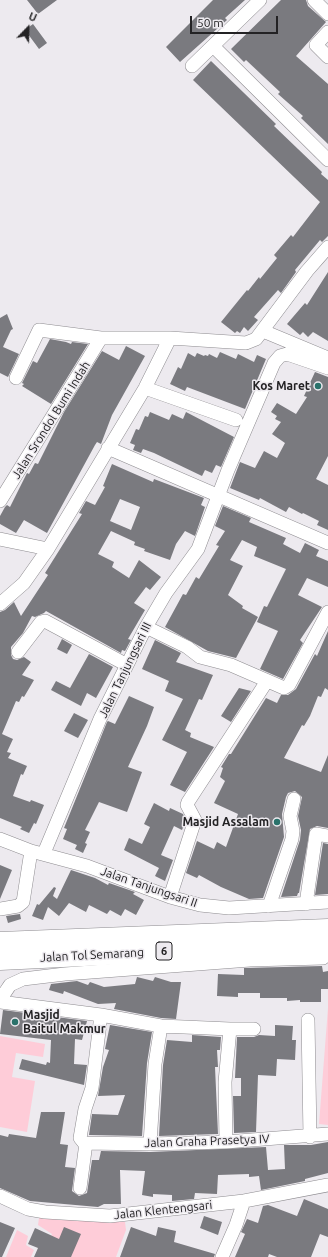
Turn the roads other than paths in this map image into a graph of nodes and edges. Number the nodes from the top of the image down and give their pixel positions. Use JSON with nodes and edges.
{"nodes":[{"id":1,"x":260,"y":0,"type":"edge"},
{"id":2,"x":314,"y":0,"type":"edge"},
{"id":3,"x":328,"y":14,"type":"edge"},
{"id":4,"x":328,"y":32,"type":"edge"},
{"id":5,"x":213,"y":46,"type":"junction"},
{"id":6,"x":328,"y":57,"type":"edge"},
{"id":7,"x":192,"y":66,"type":"dead end"},
{"id":8,"x":328,"y":160,"type":"edge"},
{"id":9,"x":328,"y":247,"type":"edge"},
{"id":10,"x":263,"y":331,"type":"junction"},
{"id":11,"x":101,"y":338,"type":"junction"},
{"id":12,"x":170,"y":338,"type":"junction"},
{"id":13,"x":328,"y":358,"type":"edge"},
{"id":14,"x":328,"y":368,"type":"edge"},
{"id":15,"x":16,"y":378,"type":"dead end"},
{"id":16,"x":146,"y":388,"type":"junction"},
{"id":17,"x":236,"y":420,"type":"dead end"},
{"id":18,"x":108,"y":448,"type":"junction"},
{"id":19,"x":218,"y":495,"type":"junction"},
{"id":20,"x":0,"y":501,"type":"edge"},
{"id":21,"x":0,"y":539,"type":"edge"},
{"id":22,"x":328,"y":543,"type":"edge"},
{"id":23,"x":48,"y":549,"type":"junction"},
{"id":24,"x":0,"y":604,"type":"edge"},
{"id":25,"x":328,"y":612,"type":"edge"},
{"id":26,"x":146,"y":627,"type":"junction"},
{"id":27,"x":18,"y":652,"type":"dead end"},
{"id":28,"x":126,"y":666,"type":"junction"},
{"id":29,"x":267,"y":681,"type":"junction"},
{"id":30,"x":294,"y":799,"type":"dead end"},
{"id":31,"x":328,"y":836,"type":"edge"},
{"id":32,"x":0,"y":839,"type":"edge"},
{"id":33,"x":38,"y":852,"type":"junction"},
{"id":34,"x":170,"y":897,"type":"junction"},
{"id":35,"x":328,"y":902,"type":"edge"},
{"id":36,"x":306,"y":904,"type":"junction"},
{"id":37,"x":269,"y":906,"type":"junction"},
{"id":38,"x":0,"y":909,"type":"edge"},
{"id":39,"x":328,"y":930,"type":"edge"},
{"id":40,"x":0,"y":943,"type":"edge"},
{"id":41,"x":325,"y":952,"type":"edge"},
{"id":42,"x":0,"y":959,"type":"edge"},
{"id":43,"x":0,"y":1001,"type":"edge"},
{"id":44,"x":101,"y":1015,"type":"junction"},
{"id":45,"x":308,"y":1020,"type":"dead end"},
{"id":46,"x":161,"y":1026,"type":"junction"},
{"id":47,"x":254,"y":1029,"type":"dead end"},
{"id":48,"x":230,"y":1032,"type":"junction"},
{"id":49,"x":328,"y":1134,"type":"edge"},
{"id":50,"x":310,"y":1137,"type":"junction"},
{"id":51,"x":226,"y":1142,"type":"junction"},
{"id":52,"x":86,"y":1143,"type":"junction"},
{"id":53,"x":150,"y":1144,"type":"junction"},
{"id":54,"x":328,"y":1185,"type":"edge"},
{"id":55,"x":80,"y":1188,"type":"dead end"},
{"id":56,"x":0,"y":1196,"type":"edge"},
{"id":57,"x":244,"y":1201,"type":"junction"},
{"id":58,"x":222,"y":1257,"type":"edge"}],
"edges":[{"from":1,"to":5,"type":"street"},
{"from":2,"to":3,"type":"street"},
{"from":4,"to":6,"type":"street"},
{"from":5,"to":7,"type":"street"},
{"from":5,"to":8,"type":"street"},
{"from":9,"to":10,"type":"street"},
{"from":10,"to":12,"type":"street"},
{"from":10,"to":13,"type":"street"},
{"from":11,"to":12,"type":"street"},
{"from":11,"to":15,"type":"street"},
{"from":11,"to":20,"type":"street","name":"Jalan Srondol Bumi Indah"},
{"from":12,"to":16,"type":"street"},
{"from":14,"to":19,"type":"street","name":"Jalan Tanjungsari III"},
{"from":16,"to":17,"type":"street"},
{"from":16,"to":18,"type":"street"},
{"from":18,"to":19,"type":"street"},
{"from":18,"to":23,"type":"street"},
{"from":19,"to":22,"type":"street"},
{"from":19,"to":26,"type":"street","name":"Jalan Tanjungsari III"},
{"from":21,"to":23,"type":"street"},
{"from":23,"to":24,"type":"street"},
{"from":25,"to":29,"type":"street"},
{"from":26,"to":28,"type":"street","name":"Jalan Tanjungsari III"},
{"from":26,"to":29,"type":"street"},
{"from":27,"to":28,"type":"street"},
{"from":28,"to":33,"type":"street","name":"Jalan Tanjungsari III"},
{"from":29,"to":34,"type":"street"},
{"from":30,"to":37,"type":"street"},
{"from":31,"to":36,"type":"street"},
{"from":32,"to":33,"type":"street","name":"Jalan Tanjungsari II"},
{"from":33,"to":34,"type":"street","name":"Jalan Tanjungsari II"},
{"from":33,"to":38,"type":"street","name":"Jalan Tanjungsari III"},
{"from":34,"to":37,"type":"street","name":"Jalan Tanjungsari II"},
{"from":35,"to":36,"type":"street","name":"Jalan Tanjungsari II"},
{"from":36,"to":37,"type":"street","name":"Jalan Tanjungsari II"},
{"from":39,"to":40,"type":"highway","name":"Jalan Tol Semarang","number":"6"},
{"from":41,"to":42,"type":"highway","name":"Jalan Tol Semarang","number":"6"},
{"from":41,"to":43,"type":"street"},
{"from":43,"to":44,"type":"street"},
{"from":44,"to":46,"type":"street"},
{"from":44,"to":52,"type":"street"},
{"from":45,"to":50,"type":"street"},
{"from":46,"to":48,"type":"street"},
{"from":46,"to":53,"type":"street"},
{"from":47,"to":48,"type":"street"},
{"from":48,"to":51,"type":"street"},
{"from":49,"to":50,"type":"street","name":"Jalan Graha Prasetya IV"},
{"from":50,"to":51,"type":"street","name":"Jalan Graha Prasetya IV"},
{"from":51,"to":53,"type":"street","name":"Jalan Graha Prasetya IV"},
{"from":52,"to":53,"type":"street","name":"Jalan Graha Prasetya IV"},
{"from":52,"to":55,"type":"street"},
{"from":54,"to":57,"type":"street","name":"Jalan Klentengsari"},
{"from":56,"to":57,"type":"street","name":"Jalan Klentengsari"},
{"from":57,"to":58,"type":"street"}]}
